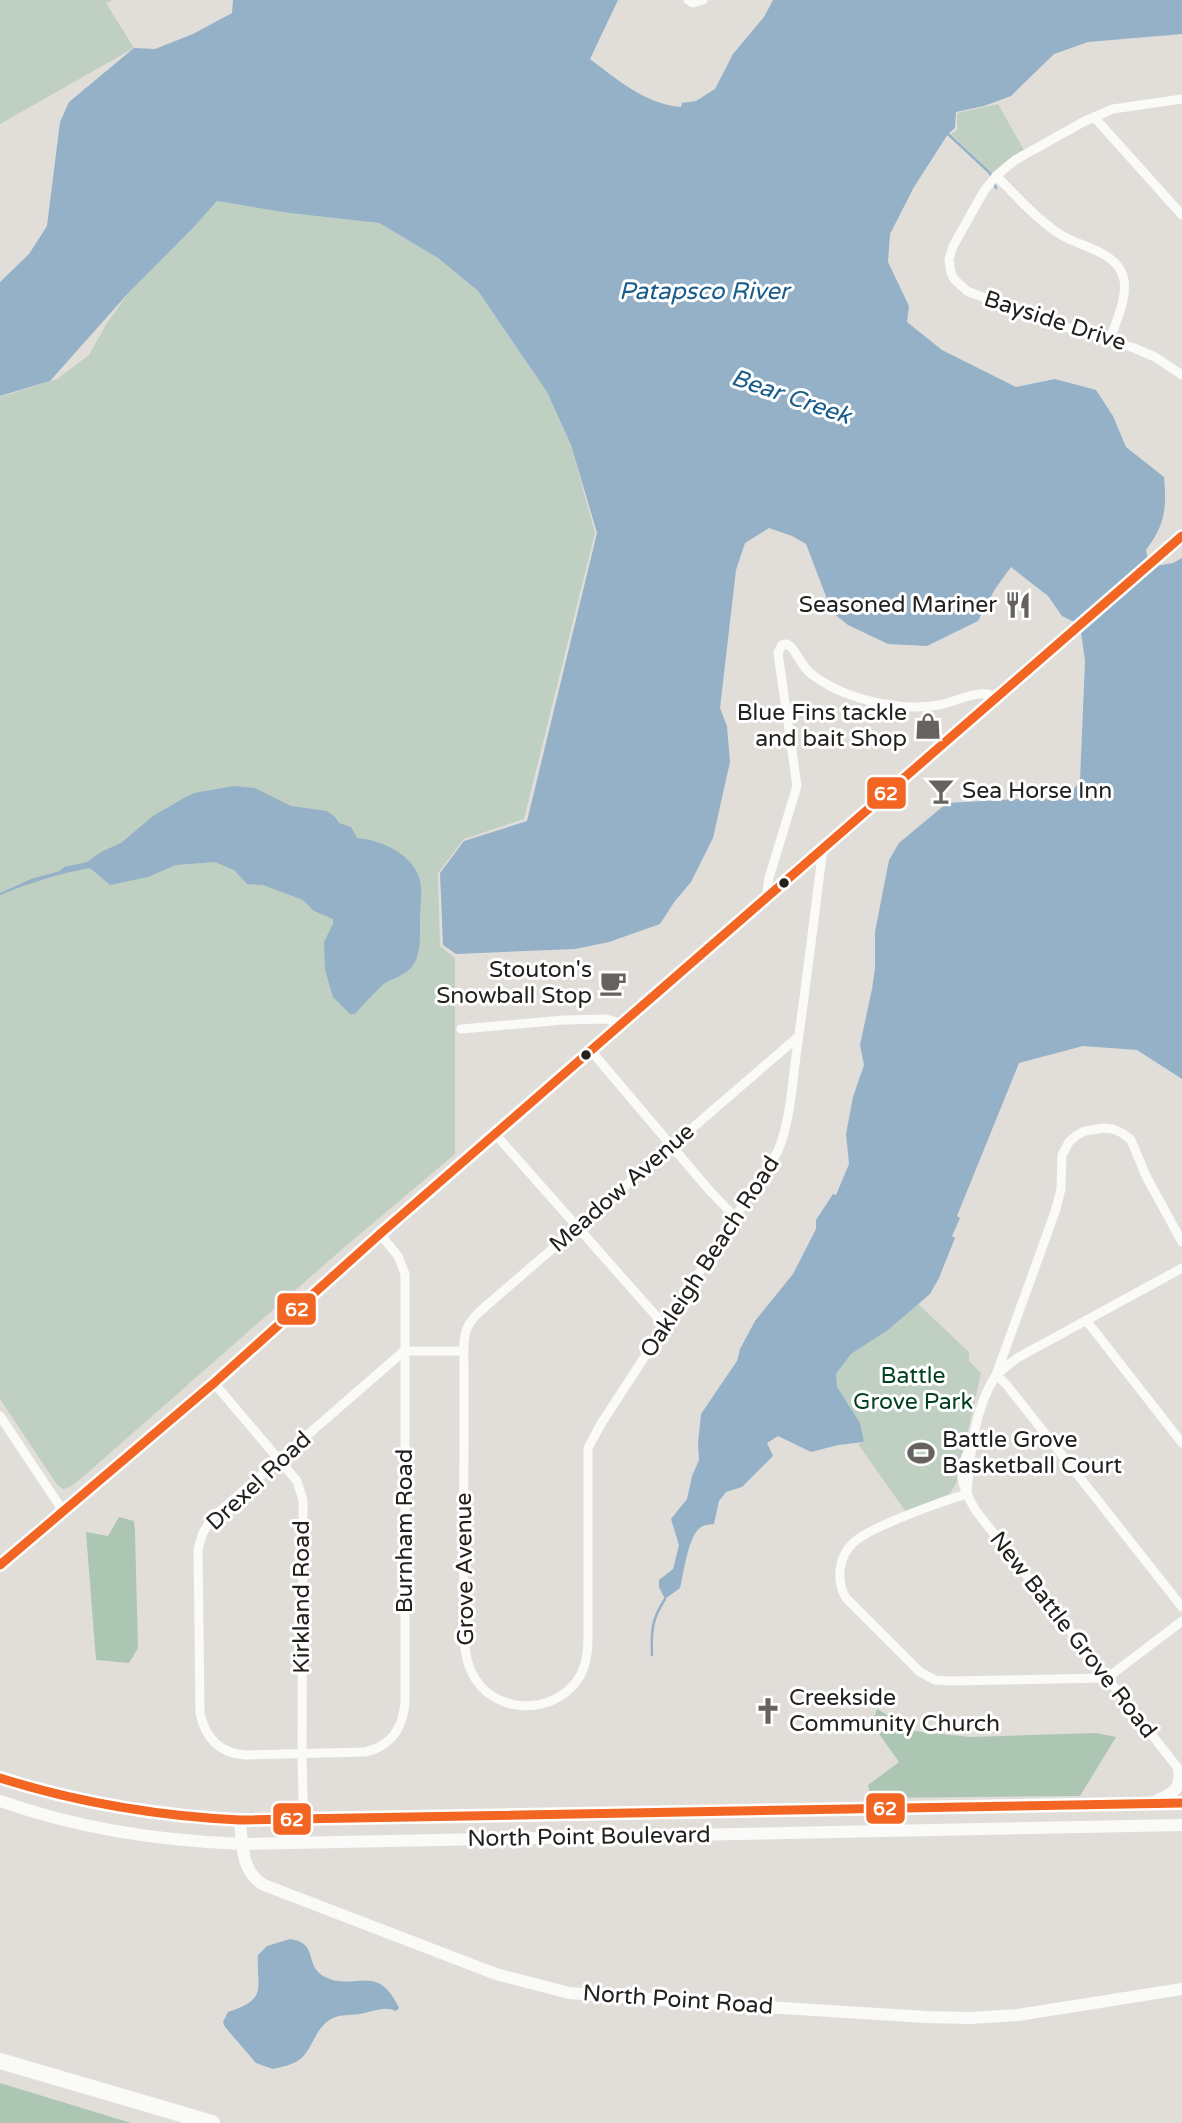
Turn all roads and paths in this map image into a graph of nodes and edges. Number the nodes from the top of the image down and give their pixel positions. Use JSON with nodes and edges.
{"nodes":[{"id":1,"x":688,"y":0,"type":"edge"},
{"id":2,"x":703,"y":0,"type":"edge"},
{"id":3,"x":1182,"y":99,"type":"edge"},
{"id":4,"x":1094,"y":117,"type":"junction"},
{"id":5,"x":996,"y":176,"type":"junction"},
{"id":6,"x":1182,"y":215,"type":"edge"},
{"id":7,"x":1110,"y":340,"type":"junction"},
{"id":8,"x":1182,"y":375,"type":"edge"},
{"id":9,"x":1181,"y":537,"type":"edge"},
{"id":10,"x":996,"y":698,"type":"junction"},
{"id":11,"x":823,"y":848,"type":"junction"},
{"id":12,"x":766,"y":899,"type":"junction"},
{"id":13,"x":621,"y":1027,"type":"junction"},
{"id":14,"x":461,"y":1030,"type":"dead end"},
{"id":15,"x":799,"y":1036,"type":"junction"},
{"id":16,"x":592,"y":1052,"type":"junction"},
{"id":17,"x":496,"y":1135,"type":"junction"},
{"id":18,"x":671,"y":1145,"type":"junction"},
{"id":19,"x":735,"y":1217,"type":"junction"},
{"id":20,"x":578,"y":1227,"type":"junction"},
{"id":21,"x":380,"y":1234,"type":"junction"},
{"id":22,"x":1182,"y":1242,"type":"edge"},
{"id":23,"x":1181,"y":1270,"type":"edge"},
{"id":24,"x":1086,"y":1320,"type":"junction"},
{"id":25,"x":666,"y":1326,"type":"junction"},
{"id":26,"x":404,"y":1351,"type":"junction"},
{"id":27,"x":464,"y":1351,"type":"junction"},
{"id":28,"x":996,"y":1375,"type":"junction"},
{"id":29,"x":214,"y":1383,"type":"junction"},
{"id":30,"x":0,"y":1416,"type":"edge"},
{"id":31,"x":1182,"y":1443,"type":"edge"},
{"id":32,"x":279,"y":1458,"type":"junction"},
{"id":33,"x":967,"y":1494,"type":"junction"},
{"id":34,"x":63,"y":1511,"type":"junction"},
{"id":35,"x":0,"y":1565,"type":"edge"},
{"id":36,"x":1182,"y":1607,"type":"edge"},
{"id":37,"x":1182,"y":1621,"type":"edge"},
{"id":38,"x":587,"y":1653,"type":"joint"},
{"id":39,"x":1107,"y":1678,"type":"junction"},
{"id":40,"x":302,"y":1754,"type":"junction"},
{"id":41,"x":1180,"y":1772,"type":"edge"},
{"id":42,"x":0,"y":1778,"type":"edge"},
{"id":43,"x":0,"y":1801,"type":"edge"},
{"id":44,"x":1149,"y":1803,"type":"junction"},
{"id":45,"x":1182,"y":1803,"type":"edge"},
{"id":46,"x":985,"y":1807,"type":"junction"},
{"id":47,"x":240,"y":1820,"type":"junction"},
{"id":48,"x":303,"y":1820,"type":"junction"},
{"id":49,"x":1182,"y":1825,"type":"edge"},
{"id":50,"x":985,"y":1830,"type":"junction"},
{"id":51,"x":242,"y":1843,"type":"junction"},
{"id":52,"x":304,"y":1843,"type":"junction"},
{"id":53,"x":1182,"y":1989,"type":"edge"},
{"id":54,"x":0,"y":2061,"type":"edge"},
{"id":55,"x":212,"y":2123,"type":"edge"}],
"edges":[{"from":1,"to":2,"type":"street"},
{"from":3,"to":4,"type":"street","name":"Bayside Drive"},
{"from":4,"to":5,"type":"street","name":"Bayside Drive"},
{"from":4,"to":6,"type":"street"},
{"from":5,"to":7,"type":"street"},
{"from":5,"to":7,"type":"street","name":"Bayside Drive"},
{"from":7,"to":8,"type":"street","name":"Bayside Drive"},
{"from":9,"to":10,"type":"main road"},
{"from":10,"to":11,"type":"main road"},
{"from":10,"to":12,"type":"street"},
{"from":11,"to":12,"type":"main road"},
{"from":11,"to":15,"type":"street","name":"Oakleigh Beach Road"},
{"from":12,"to":13,"type":"main road"},
{"from":13,"to":14,"type":"street"},
{"from":13,"to":16,"type":"main road"},
{"from":15,"to":18,"type":"street","name":"Meadow Avenue"},
{"from":15,"to":19,"type":"street","name":"Oakleigh Beach Road"},
{"from":16,"to":17,"type":"main road"},
{"from":16,"to":18,"type":"street"},
{"from":17,"to":20,"type":"street"},
{"from":17,"to":21,"type":"main road"},
{"from":18,"to":19,"type":"street"},
{"from":18,"to":20,"type":"street","name":"Meadow Avenue"},
{"from":19,"to":25,"type":"street","name":"Oakleigh Beach Road"},
{"from":20,"to":25,"type":"street"},
{"from":20,"to":27,"type":"street","name":"Meadow Avenue"},
{"from":21,"to":26,"type":"street","name":"Burnham Road"},
{"from":21,"to":29,"type":"main road"},
{"from":22,"to":28,"type":"street"},
{"from":23,"to":24,"type":"street"},
{"from":24,"to":28,"type":"street"},
{"from":24,"to":31,"type":"street"},
{"from":25,"to":38,"type":"street","name":"Oakleigh Beach Road"},
{"from":26,"to":27,"type":"street"},
{"from":26,"to":32,"type":"street","name":"Drexel Road"},
{"from":26,"to":40,"type":"street","name":"Burnham Road"},
{"from":27,"to":38,"type":"street","name":"Grove Avenue"},
{"from":28,"to":33,"type":"street"},
{"from":28,"to":36,"type":"street"},
{"from":29,"to":32,"type":"street","name":"Kirkland Road"},
{"from":29,"to":34,"type":"main road"},
{"from":30,"to":34,"type":"street"},
{"from":32,"to":40,"type":"street","name":"Kirkland Road"},
{"from":32,"to":40,"type":"street","name":"Drexel Road"},
{"from":33,"to":39,"type":"street","name":"New Battle Grove Road"},
{"from":33,"to":39,"type":"street"},
{"from":34,"to":35,"type":"main road"},
{"from":37,"to":39,"type":"street"},
{"from":39,"to":41,"type":"street","name":"New Battle Grove Road"},
{"from":40,"to":48,"type":"street","name":"Kirkland Road"},
{"from":41,"to":44,"type":"main road"},
{"from":42,"to":47,"type":"main road","name":"North Point Boulevard"},
{"from":43,"to":51,"type":"main road","name":"North Point Boulevard"},
{"from":44,"to":45,"type":"main road","name":"North Point Boulevard"},
{"from":44,"to":46,"type":"main road","name":"North Point Boulevard"},
{"from":46,"to":48,"type":"main road","name":"North Point Boulevard"},
{"from":46,"to":50,"type":"main road"},
{"from":47,"to":48,"type":"main road","name":"North Point Boulevard"},
{"from":47,"to":51,"type":"main road","name":"North Point Road"},
{"from":48,"to":52,"type":"street","name":"Kirkland Road"},
{"from":49,"to":50,"type":"main road","name":"North Point Boulevard"},
{"from":50,"to":52,"type":"main road","name":"North Point Boulevard"},
{"from":51,"to":52,"type":"main road","name":"North Point Boulevard"},
{"from":51,"to":53,"type":"main road","name":"North Point Road"},
{"from":54,"to":55,"type":"highway"}]}
